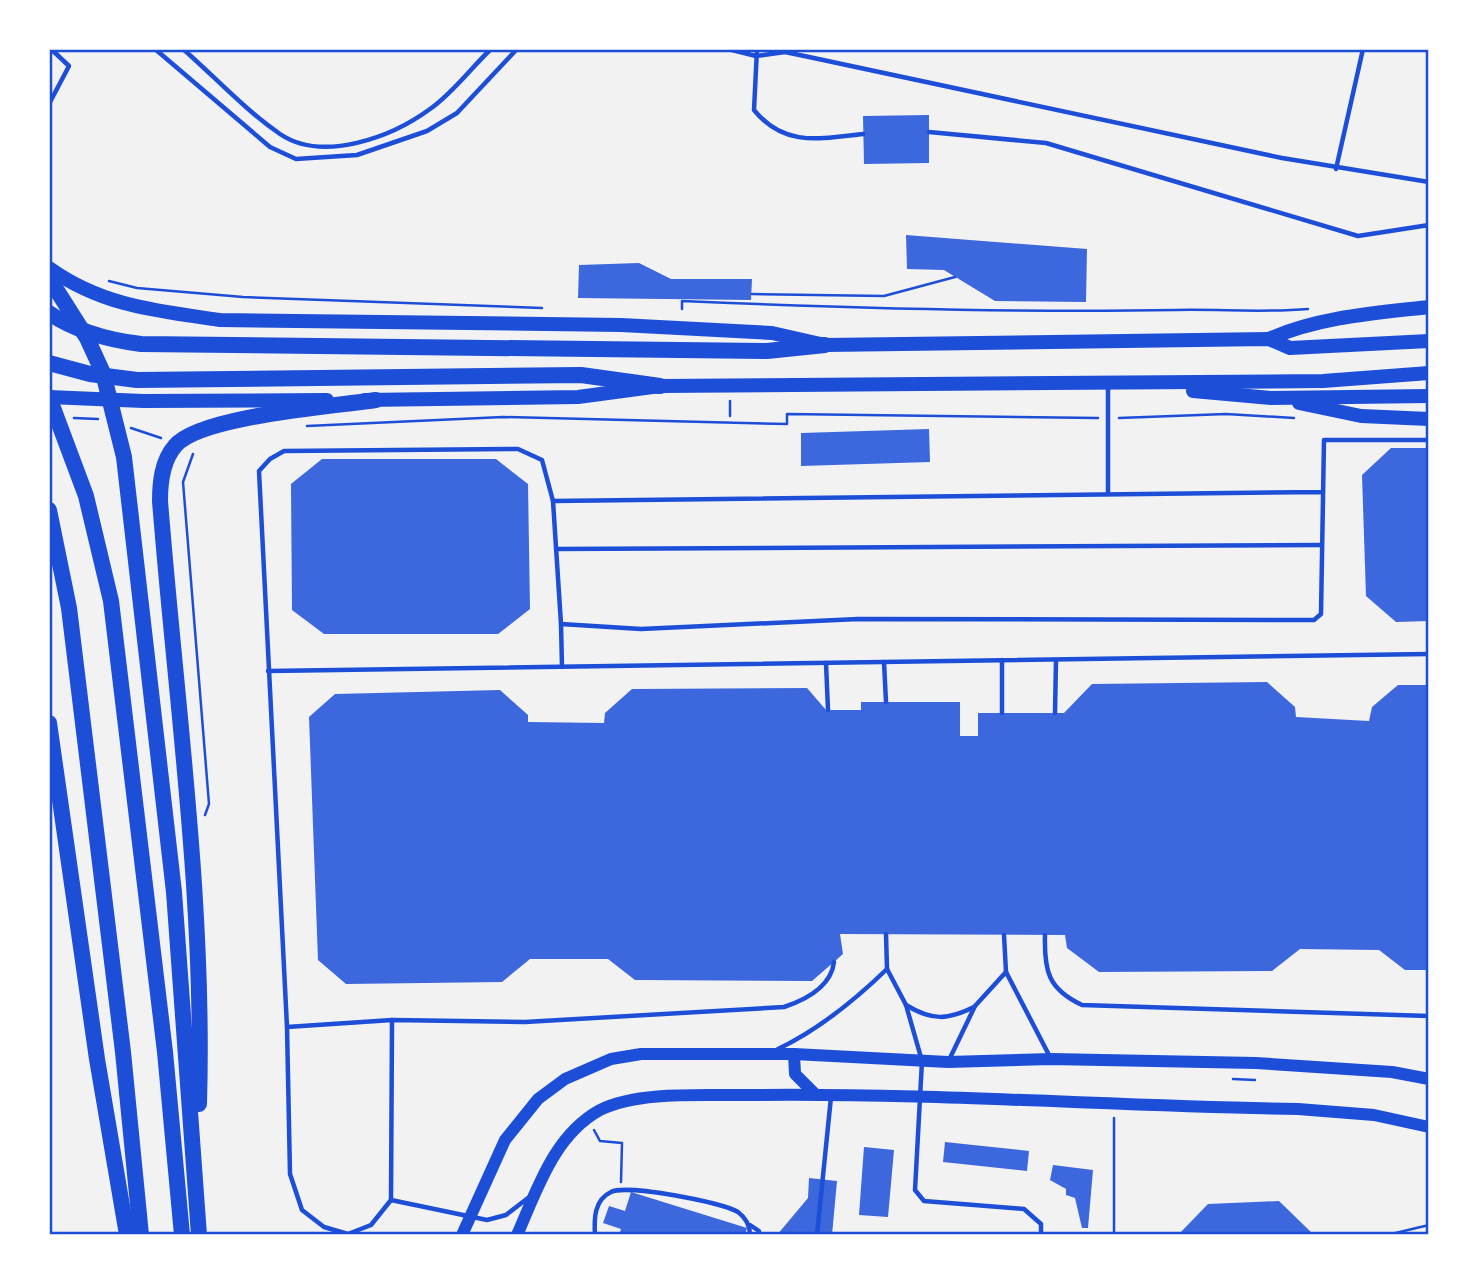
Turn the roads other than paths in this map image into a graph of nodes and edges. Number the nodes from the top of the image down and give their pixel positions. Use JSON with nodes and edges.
{"nodes":[{"id":1,"x":51,"y":49,"type":"edge"},
{"id":2,"x":155,"y":49,"type":"edge"},
{"id":3,"x":183,"y":49,"type":"edge"},
{"id":4,"x":491,"y":49,"type":"edge"},
{"id":5,"x":517,"y":49,"type":"edge"},
{"id":6,"x":728,"y":49,"type":"edge"},
{"id":7,"x":757,"y":49,"type":"edge"},
{"id":8,"x":1363,"y":49,"type":"edge"},
{"id":9,"x":782,"y":51,"type":"edge"},
{"id":10,"x":756,"y":56,"type":"junction"},
{"id":11,"x":49,"y":104,"type":"edge"},
{"id":12,"x":929,"y":132,"type":"dead end"},
{"id":13,"x":863,"y":134,"type":"dead end"},
{"id":14,"x":1336,"y":169,"type":"junction"},
{"id":15,"x":1429,"y":181,"type":"edge"},
{"id":16,"x":1429,"y":225,"type":"edge"},
{"id":17,"x":49,"y":268,"type":"edge"},
{"id":18,"x":49,"y":278,"type":"edge"},
{"id":19,"x":1429,"y":307,"type":"edge"},
{"id":20,"x":49,"y":313,"type":"edge"},
{"id":21,"x":1269,"y":339,"type":"junction"},
{"id":22,"x":1429,"y":341,"type":"edge"},
{"id":23,"x":825,"y":345,"type":"junction"},
{"id":24,"x":49,"y":363,"type":"edge"},
{"id":25,"x":1429,"y":373,"type":"edge"},
{"id":26,"x":1108,"y":385,"type":"junction"},
{"id":27,"x":660,"y":386,"type":"junction"},
{"id":28,"x":1429,"y":396,"type":"edge"},
{"id":29,"x":49,"y":397,"type":"edge"},
{"id":30,"x":1271,"y":398,"type":"junction"},
{"id":31,"x":376,"y":400,"type":"junction"},
{"id":32,"x":1429,"y":419,"type":"edge"},
{"id":33,"x":1429,"y":440,"type":"edge"},
{"id":34,"x":1321,"y":492,"type":"junction"},
{"id":35,"x":1108,"y":493,"type":"junction"},
{"id":36,"x":554,"y":501,"type":"junction"},
{"id":37,"x":49,"y":510,"type":"edge"},
{"id":38,"x":1321,"y":545,"type":"junction"},
{"id":39,"x":556,"y":549,"type":"junction"},
{"id":40,"x":561,"y":624,"type":"junction"},
{"id":41,"x":1429,"y":654,"type":"edge"},
{"id":42,"x":1002,"y":660,"type":"junction"},
{"id":43,"x":1056,"y":660,"type":"junction"},
{"id":44,"x":884,"y":662,"type":"junction"},
{"id":45,"x":826,"y":663,"type":"junction"},
{"id":46,"x":562,"y":667,"type":"junction"},
{"id":47,"x":268,"y":671,"type":"junction"},
{"id":48,"x":886,"y":702,"type":"dead end"},
{"id":49,"x":828,"y":710,"type":"dead end"},
{"id":50,"x":1002,"y":713,"type":"dead end"},
{"id":51,"x":1055,"y":713,"type":"dead end"},
{"id":52,"x":49,"y":723,"type":"edge"},
{"id":53,"x":886,"y":934,"type":"dead end"},
{"id":54,"x":1004,"y":935,"type":"dead end"},
{"id":55,"x":1045,"y":935,"type":"dead end"},
{"id":56,"x":834,"y":962,"type":"dead end"},
{"id":57,"x":887,"y":969,"type":"junction"},
{"id":58,"x":1006,"y":972,"type":"junction"},
{"id":59,"x":906,"y":1005,"type":"junction"},
{"id":60,"x":975,"y":1006,"type":"junction"},
{"id":61,"x":1429,"y":1016,"type":"edge"},
{"id":62,"x":392,"y":1020,"type":"junction"},
{"id":63,"x":287,"y":1027,"type":"junction"},
{"id":64,"x":768,"y":1054,"type":"junction"},
{"id":65,"x":794,"y":1054,"type":"junction"},
{"id":66,"x":1051,"y":1059,"type":"junction"},
{"id":67,"x":922,"y":1061,"type":"junction"},
{"id":68,"x":948,"y":1062,"type":"junction"},
{"id":69,"x":1429,"y":1079,"type":"edge"},
{"id":70,"x":815,"y":1094,"type":"junction"},
{"id":71,"x":831,"y":1095,"type":"junction"},
{"id":72,"x":920,"y":1096,"type":"junction"},
{"id":73,"x":1429,"y":1127,"type":"edge"},
{"id":74,"x":196,"y":1184,"type":"junction"},
{"id":75,"x":537,"y":1191,"type":"junction"},
{"id":76,"x":391,"y":1200,"type":"junction"},
{"id":77,"x":471,"y":1215,"type":"junction"},
{"id":78,"x":749,"y":1225,"type":"junction"},
{"id":79,"x":127,"y":1235,"type":"edge"},
{"id":80,"x":141,"y":1235,"type":"edge"},
{"id":81,"x":182,"y":1235,"type":"edge"},
{"id":82,"x":199,"y":1235,"type":"edge"},
{"id":83,"x":462,"y":1235,"type":"edge"},
{"id":84,"x":517,"y":1235,"type":"edge"},
{"id":85,"x":595,"y":1235,"type":"edge"},
{"id":86,"x":750,"y":1235,"type":"edge"},
{"id":87,"x":759,"y":1235,"type":"edge"},
{"id":88,"x":817,"y":1235,"type":"edge"},
{"id":89,"x":1041,"y":1235,"type":"edge"}],
"edges":[{"from":1,"to":11,"type":"lane"},
{"from":2,"to":5,"type":"lane"},
{"from":3,"to":4,"type":"lane"},
{"from":6,"to":10,"type":"lane"},
{"from":7,"to":10,"type":"lane"},
{"from":8,"to":14,"type":"lane"},
{"from":9,"to":10,"type":"lane"},
{"from":9,"to":14,"type":"lane"},
{"from":10,"to":13,"type":"lane"},
{"from":12,"to":16,"type":"lane"},
{"from":14,"to":15,"type":"lane"},
{"from":17,"to":23,"type":"highway"},
{"from":18,"to":74,"type":"highway"},
{"from":19,"to":21,"type":"highway"},
{"from":20,"to":23,"type":"highway"},
{"from":21,"to":22,"type":"highway"},
{"from":21,"to":23,"type":"highway"},
{"from":24,"to":27,"type":"highway"},
{"from":25,"to":26,"type":"highway"},
{"from":26,"to":27,"type":"highway"},
{"from":26,"to":30,"type":"highway"},
{"from":26,"to":35,"type":"lane"},
{"from":27,"to":31,"type":"highway"},
{"from":28,"to":30,"type":"highway"},
{"from":29,"to":31,"type":"highway"},
{"from":29,"to":81,"type":"highway"},
{"from":30,"to":32,"type":"highway"},
{"from":31,"to":74,"type":"highway"},
{"from":33,"to":34,"type":"lane"},
{"from":34,"to":35,"type":"lane"},
{"from":34,"to":38,"type":"lane"},
{"from":35,"to":36,"type":"lane"},
{"from":36,"to":39,"type":"lane"},
{"from":36,"to":47,"type":"lane"},
{"from":37,"to":80,"type":"highway"},
{"from":38,"to":39,"type":"lane"},
{"from":38,"to":40,"type":"lane"},
{"from":39,"to":40,"type":"lane"},
{"from":40,"to":46,"type":"lane"},
{"from":41,"to":43,"type":"lane"},
{"from":42,"to":43,"type":"lane"},
{"from":42,"to":44,"type":"lane"},
{"from":42,"to":50,"type":"lane"},
{"from":43,"to":51,"type":"lane"},
{"from":44,"to":45,"type":"lane"},
{"from":44,"to":48,"type":"lane"},
{"from":45,"to":46,"type":"lane"},
{"from":45,"to":49,"type":"lane"},
{"from":46,"to":47,"type":"lane"},
{"from":47,"to":63,"type":"lane"},
{"from":52,"to":79,"type":"highway"},
{"from":53,"to":57,"type":"lane"},
{"from":54,"to":58,"type":"lane"},
{"from":55,"to":61,"type":"lane"},
{"from":56,"to":62,"type":"lane"},
{"from":57,"to":59,"type":"lane"},
{"from":57,"to":64,"type":"lane"},
{"from":58,"to":60,"type":"lane"},
{"from":58,"to":66,"type":"lane"},
{"from":59,"to":60,"type":"lane"},
{"from":59,"to":67,"type":"lane"},
{"from":60,"to":68,"type":"lane"},
{"from":62,"to":63,"type":"lane"},
{"from":62,"to":76,"type":"lane"},
{"from":63,"to":76,"type":"lane"},
{"from":64,"to":65,"type":"main road"},
{"from":64,"to":77,"type":"main road"},
{"from":65,"to":67,"type":"main road"},
{"from":65,"to":70,"type":"main road"},
{"from":66,"to":68,"type":"main road"},
{"from":66,"to":69,"type":"main road"},
{"from":67,"to":68,"type":"main road"},
{"from":67,"to":72,"type":"lane"},
{"from":70,"to":71,"type":"main road"},
{"from":70,"to":75,"type":"main road"},
{"from":71,"to":72,"type":"main road"},
{"from":71,"to":88,"type":"lane"},
{"from":72,"to":73,"type":"main road"},
{"from":72,"to":89,"type":"lane"},
{"from":74,"to":82,"type":"highway"},
{"from":75,"to":77,"type":"lane"},
{"from":75,"to":84,"type":"main road"},
{"from":76,"to":77,"type":"lane"},
{"from":77,"to":83,"type":"main road"},
{"from":78,"to":85,"type":"lane"},
{"from":78,"to":86,"type":"lane"},
{"from":78,"to":87,"type":"lane"}]}
